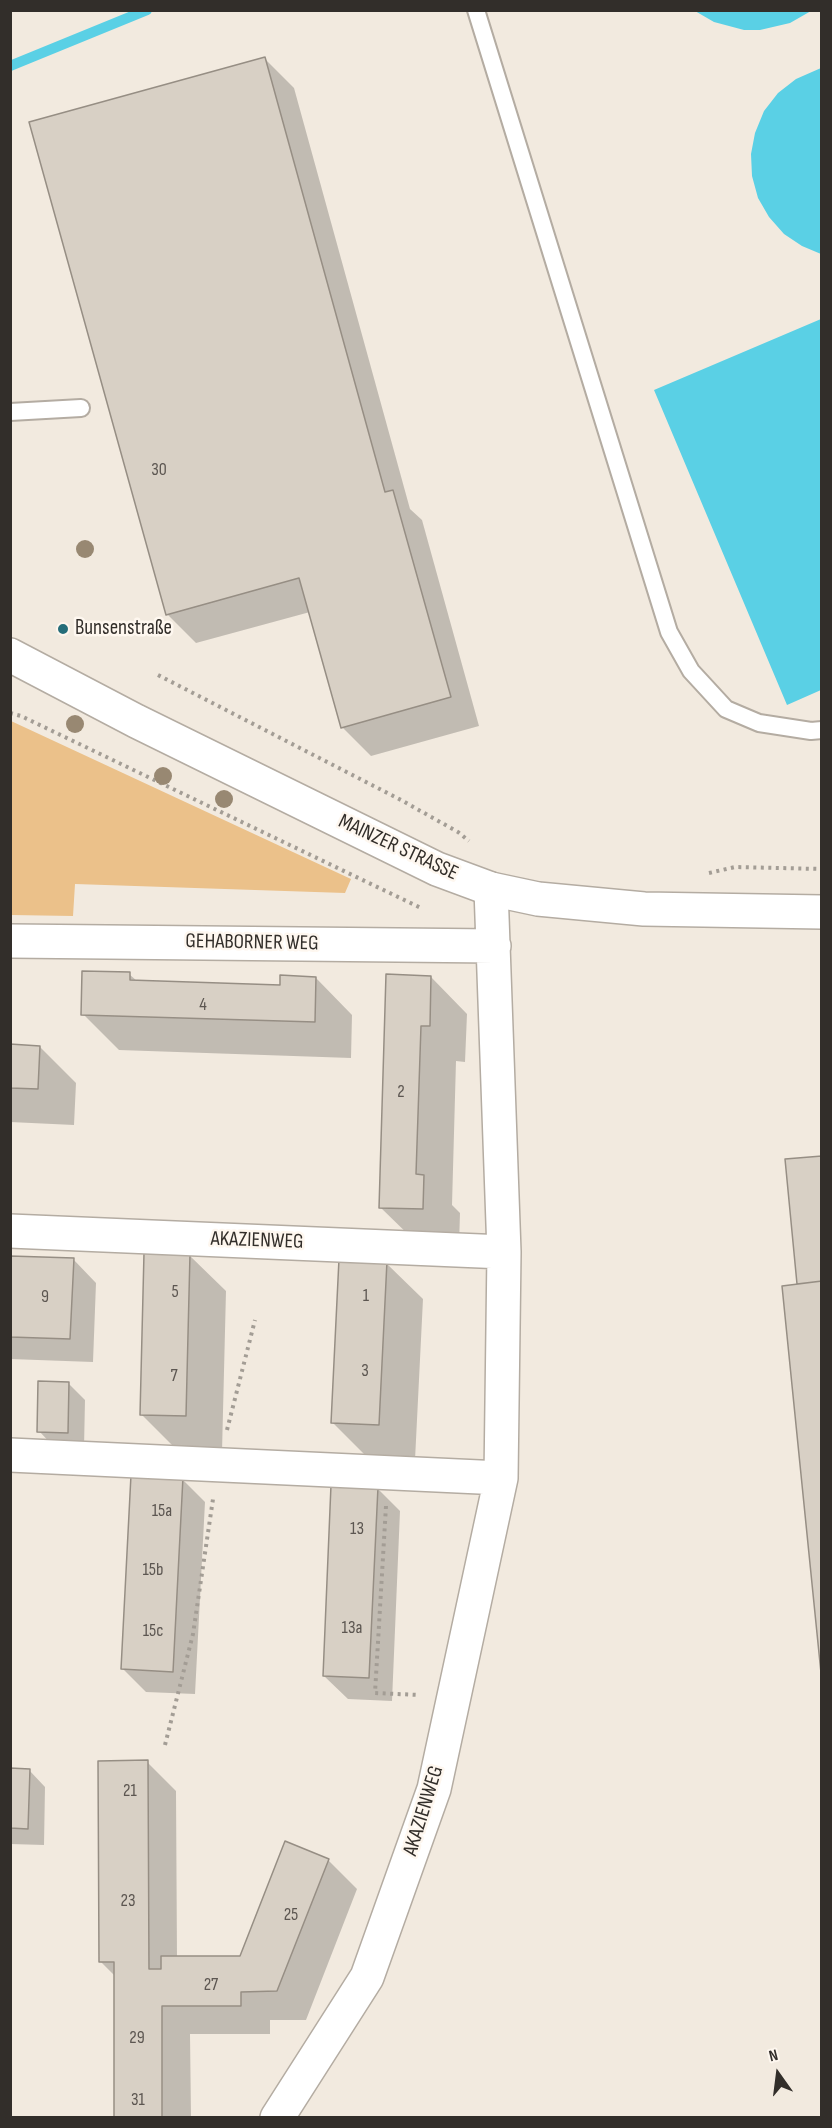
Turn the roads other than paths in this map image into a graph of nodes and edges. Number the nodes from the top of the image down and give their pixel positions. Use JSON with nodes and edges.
{"nodes":[{"id":1,"x":476,"y":10,"type":"edge"},
{"id":2,"x":81,"y":408,"type":"dead end"},
{"id":3,"x":10,"y":412,"type":"edge"},
{"id":4,"x":18,"y":662,"type":"edge"},
{"id":5,"x":822,"y":730,"type":"edge"},
{"id":6,"x":491,"y":889,"type":"junction"},
{"id":7,"x":822,"y":912,"type":"edge"},
{"id":8,"x":10,"y":940,"type":"edge"},
{"id":9,"x":494,"y":946,"type":"junction"},
{"id":10,"x":10,"y":1231,"type":"edge"},
{"id":11,"x":504,"y":1252,"type":"junction"},
{"id":12,"x":10,"y":1455,"type":"edge"},
{"id":13,"x":501,"y":1478,"type":"junction"},
{"id":14,"x":277,"y":2118,"type":"edge"}],
"edges":[{"from":1,"to":5,"type":"lane"},
{"from":2,"to":3,"type":"lane"},
{"from":4,"to":6,"type":"street","name":"MAINZER STRASSE"},
{"from":6,"to":7,"type":"street","name":"MAINZER STRASSE"},
{"from":6,"to":9,"type":"street","name":"AKAZIENWEG"},
{"from":8,"to":9,"type":"street","name":"GEHABORNER WEG"},
{"from":9,"to":11,"type":"street","name":"AKAZIENWEG"},
{"from":10,"to":11,"type":"street","name":"AKAZIENWEG"},
{"from":11,"to":13,"type":"street","name":"AKAZIENWEG"},
{"from":12,"to":13,"type":"street"},
{"from":13,"to":14,"type":"street","name":"AKAZIENWEG"}]}
